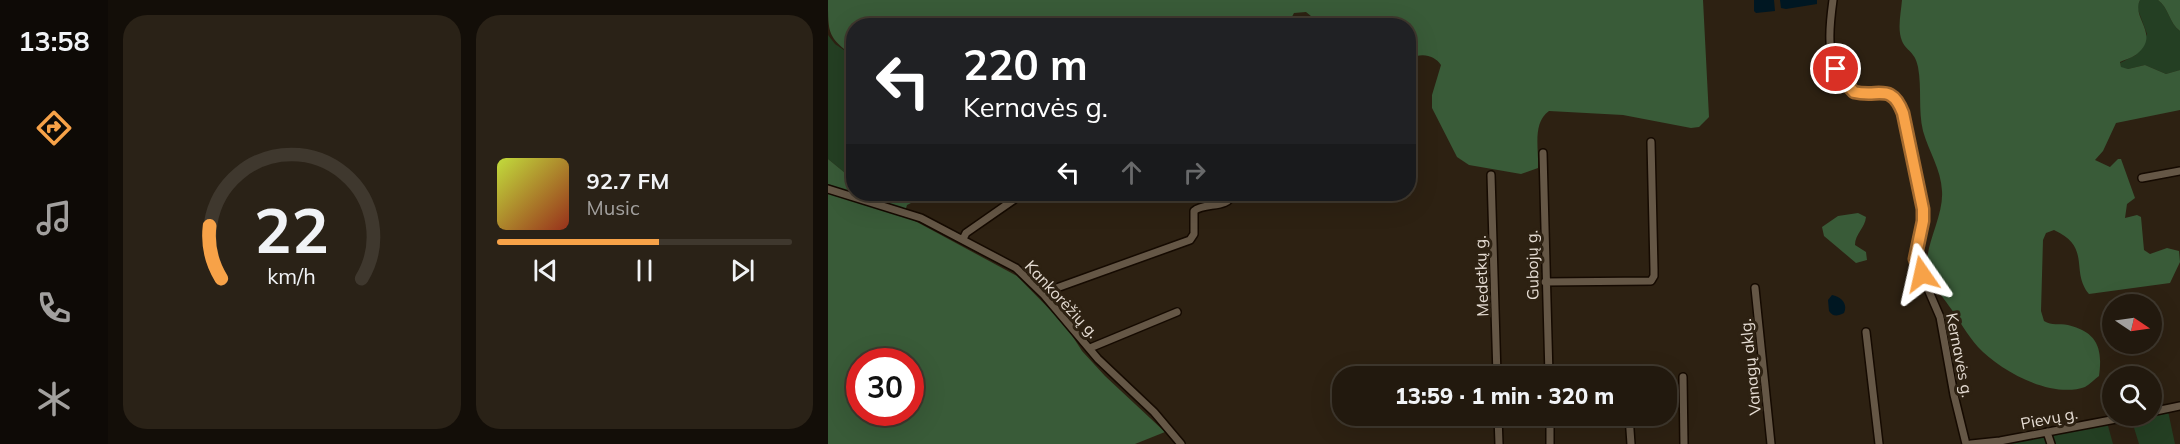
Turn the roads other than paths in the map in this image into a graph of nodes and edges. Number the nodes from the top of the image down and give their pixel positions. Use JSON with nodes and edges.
{"nodes":[{"id":1,"x":1833,"y":0,"type":"edge"},
{"id":2,"x":1651,"y":142,"type":"dead end"},
{"id":3,"x":1543,"y":153,"type":"dead end"},
{"id":4,"x":2180,"y":171,"type":"edge"},
{"id":5,"x":1491,"y":175,"type":"dead end"},
{"id":6,"x":2142,"y":178,"type":"dead end"},
{"id":7,"x":828,"y":189,"type":"edge"},
{"id":8,"x":846,"y":194,"type":"edge"},
{"id":9,"x":868,"y":201,"type":"edge"},
{"id":10,"x":1012,"y":201,"type":"edge"},
{"id":11,"x":1228,"y":201,"type":"edge"},
{"id":12,"x":963,"y":239,"type":"junction"},
{"id":13,"x":1545,"y":282,"type":"junction"},
{"id":14,"x":1755,"y":288,"type":"dead end"},
{"id":15,"x":1044,"y":295,"type":"junction"},
{"id":16,"x":1178,"y":312,"type":"dead end"},
{"id":17,"x":1866,"y":332,"type":"dead end"},
{"id":18,"x":1090,"y":348,"type":"junction"},
{"id":19,"x":1497,"y":366,"type":"edge"},
{"id":20,"x":1549,"y":366,"type":"edge"},
{"id":21,"x":1683,"y":377,"type":"dead end"},
{"id":22,"x":2180,"y":406,"type":"edge"},
{"id":23,"x":2162,"y":410,"type":"edge"},
{"id":24,"x":2102,"y":422,"type":"edge"},
{"id":25,"x":1498,"y":426,"type":"edge"},
{"id":26,"x":1550,"y":426,"type":"edge"},
{"id":27,"x":1630,"y":426,"type":"edge"},
{"id":28,"x":2047,"y":432,"type":"junction"},
{"id":29,"x":1181,"y":444,"type":"edge"},
{"id":30,"x":1499,"y":444,"type":"edge"},
{"id":31,"x":1550,"y":444,"type":"edge"},
{"id":32,"x":1631,"y":444,"type":"edge"},
{"id":33,"x":1684,"y":444,"type":"edge"},
{"id":34,"x":1771,"y":444,"type":"edge"},
{"id":35,"x":1879,"y":444,"type":"edge"},
{"id":36,"x":1966,"y":444,"type":"edge"},
{"id":37,"x":1971,"y":444,"type":"edge"},
{"id":38,"x":2050,"y":444,"type":"edge"}],
"edges":[{"from":1,"to":36,"type":"street","name":"Kernavės g."},
{"from":2,"to":13,"type":"street"},
{"from":3,"to":13,"type":"street","name":"Gubojų g."},
{"from":4,"to":6,"type":"street"},
{"from":5,"to":19,"type":"street","name":"Medetkų g."},
{"from":7,"to":8,"type":"street","name":"Kankorėžių g."},
{"from":9,"to":12,"type":"street","name":"Kankorėžių g."},
{"from":10,"to":12,"type":"street"},
{"from":11,"to":15,"type":"street"},
{"from":12,"to":15,"type":"street","name":"Kankorėžių g."},
{"from":13,"to":20,"type":"street","name":"Gubojų g."},
{"from":14,"to":34,"type":"street","name":"Vanagų aklg."},
{"from":15,"to":18,"type":"street","name":"Kankorėžių g."},
{"from":16,"to":18,"type":"street"},
{"from":17,"to":35,"type":"street"},
{"from":18,"to":29,"type":"street","name":"Kankorėžių g."},
{"from":21,"to":33,"type":"street"},
{"from":22,"to":23,"type":"street"},
{"from":24,"to":28,"type":"street","name":"Pievų g."},
{"from":25,"to":30,"type":"street"},
{"from":26,"to":31,"type":"street"},
{"from":27,"to":32,"type":"street"},
{"from":28,"to":37,"type":"street","name":"Pievų g."},
{"from":28,"to":38,"type":"street"}]}
